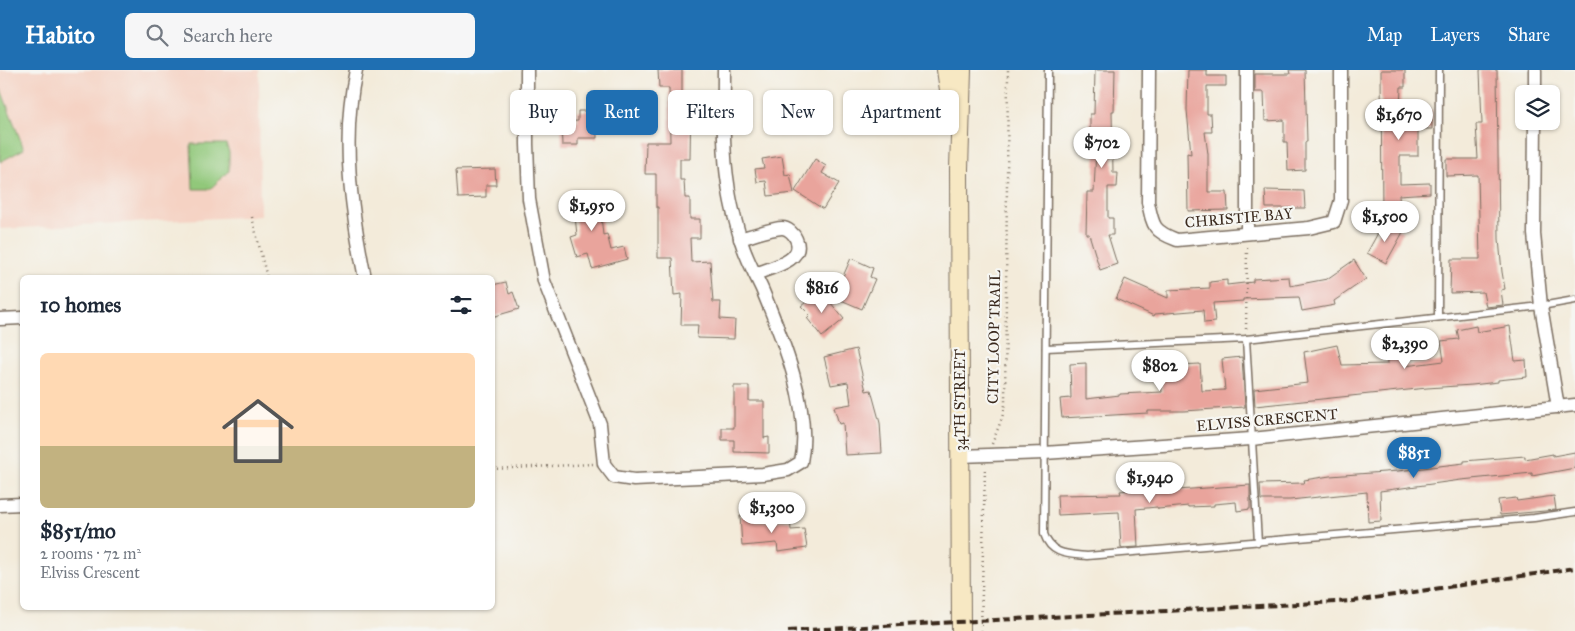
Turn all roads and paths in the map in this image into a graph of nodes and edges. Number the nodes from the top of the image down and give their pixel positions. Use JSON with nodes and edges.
{"nodes":[{"id":1,"x":356,"y":70,"type":"edge"},
{"id":2,"x":527,"y":70,"type":"edge"},
{"id":3,"x":724,"y":70,"type":"edge"},
{"id":4,"x":946,"y":70,"type":"edge"},
{"id":5,"x":962,"y":70,"type":"edge"},
{"id":6,"x":1008,"y":70,"type":"edge"},
{"id":7,"x":1048,"y":70,"type":"edge"},
{"id":8,"x":1149,"y":70,"type":"edge"},
{"id":9,"x":1247,"y":70,"type":"edge"},
{"id":10,"x":1340,"y":70,"type":"edge"},
{"id":11,"x":1438,"y":70,"type":"edge"},
{"id":12,"x":1535,"y":70,"type":"edge"},
{"id":13,"x":1535,"y":85,"type":"edge"},
{"id":14,"x":1535,"y":130,"type":"edge"},
{"id":15,"x":959,"y":169,"type":"junction"},
{"id":16,"x":252,"y":217,"type":"dead end"},
{"id":17,"x":1247,"y":233,"type":"junction"},
{"id":18,"x":740,"y":239,"type":"junction"},
{"id":19,"x":755,"y":274,"type":"junction"},
{"id":20,"x":266,"y":275,"type":"edge"},
{"id":21,"x":364,"y":275,"type":"edge"},
{"id":22,"x":1575,"y":300,"type":"edge"},
{"id":23,"x":1541,"y":306,"type":"junction"},
{"id":24,"x":1438,"y":317,"type":"junction"},
{"id":25,"x":20,"y":318,"type":"edge"},
{"id":26,"x":0,"y":319,"type":"edge"},
{"id":27,"x":1246,"y":339,"type":"junction"},
{"id":28,"x":1046,"y":348,"type":"junction"},
{"id":29,"x":1575,"y":405,"type":"edge"},
{"id":30,"x":1558,"y":407,"type":"junction"},
{"id":31,"x":1251,"y":439,"type":"junction"},
{"id":32,"x":1044,"y":453,"type":"junction"},
{"id":33,"x":987,"y":455,"type":"junction"},
{"id":34,"x":960,"y":456,"type":"junction"},
{"id":35,"x":604,"y":464,"type":"junction"},
{"id":36,"x":495,"y":469,"type":"edge"},
{"id":37,"x":20,"y":504,"type":"edge"},
{"id":38,"x":0,"y":505,"type":"edge"},
{"id":39,"x":1575,"y":512,"type":"edge"},
{"id":40,"x":1258,"y":542,"type":"junction"},
{"id":41,"x":960,"y":631,"type":"edge"},
{"id":42,"x":981,"y":631,"type":"edge"}],
"edges":[{"from":1,"to":21,"type":"street"},
{"from":2,"to":35,"type":"street"},
{"from":3,"to":18,"type":"street"},
{"from":4,"to":15,"type":"main road","name":"34TH STREET"},
{"from":5,"to":15,"type":"main road","name":"34TH STREET"},
{"from":6,"to":33,"type":"path","name":"CITY LOOP TRAIL"},
{"from":7,"to":28,"type":"lane"},
{"from":8,"to":17,"type":"street","name":"CHRISTIE BAY"},
{"from":9,"to":17,"type":"street"},
{"from":10,"to":17,"type":"street","name":"CHRISTIE BAY"},
{"from":11,"to":24,"type":"lane"},
{"from":12,"to":13,"type":"street"},
{"from":14,"to":23,"type":"street"},
{"from":15,"to":34,"type":"main road","name":"34TH STREET"},
{"from":16,"to":20,"type":"path"},
{"from":17,"to":27,"type":"path"},
{"from":18,"to":19,"type":"street"},
{"from":18,"to":19,"type":"street"},
{"from":19,"to":35,"type":"street"},
{"from":22,"to":23,"type":"lane"},
{"from":23,"to":24,"type":"lane"},
{"from":23,"to":30,"type":"street"},
{"from":24,"to":27,"type":"lane"},
{"from":25,"to":26,"type":"street"},
{"from":27,"to":28,"type":"lane"},
{"from":27,"to":31,"type":"lane"},
{"from":28,"to":32,"type":"lane"},
{"from":29,"to":30,"type":"street","name":"ELVISS CRESCENT"},
{"from":30,"to":31,"type":"street","name":"ELVISS CRESCENT"},
{"from":31,"to":32,"type":"street","name":"ELVISS CRESCENT"},
{"from":31,"to":40,"type":"lane"},
{"from":32,"to":33,"type":"street","name":"ELVISS CRESCENT"},
{"from":32,"to":40,"type":"lane"},
{"from":33,"to":34,"type":"street","name":"ELVISS CRESCENT"},
{"from":33,"to":42,"type":"path","name":"CITY LOOP TRAIL"},
{"from":34,"to":41,"type":"main road","name":"34TH STREET"},
{"from":35,"to":36,"type":"path"},
{"from":37,"to":38,"type":"street"},
{"from":39,"to":40,"type":"lane"}]}
